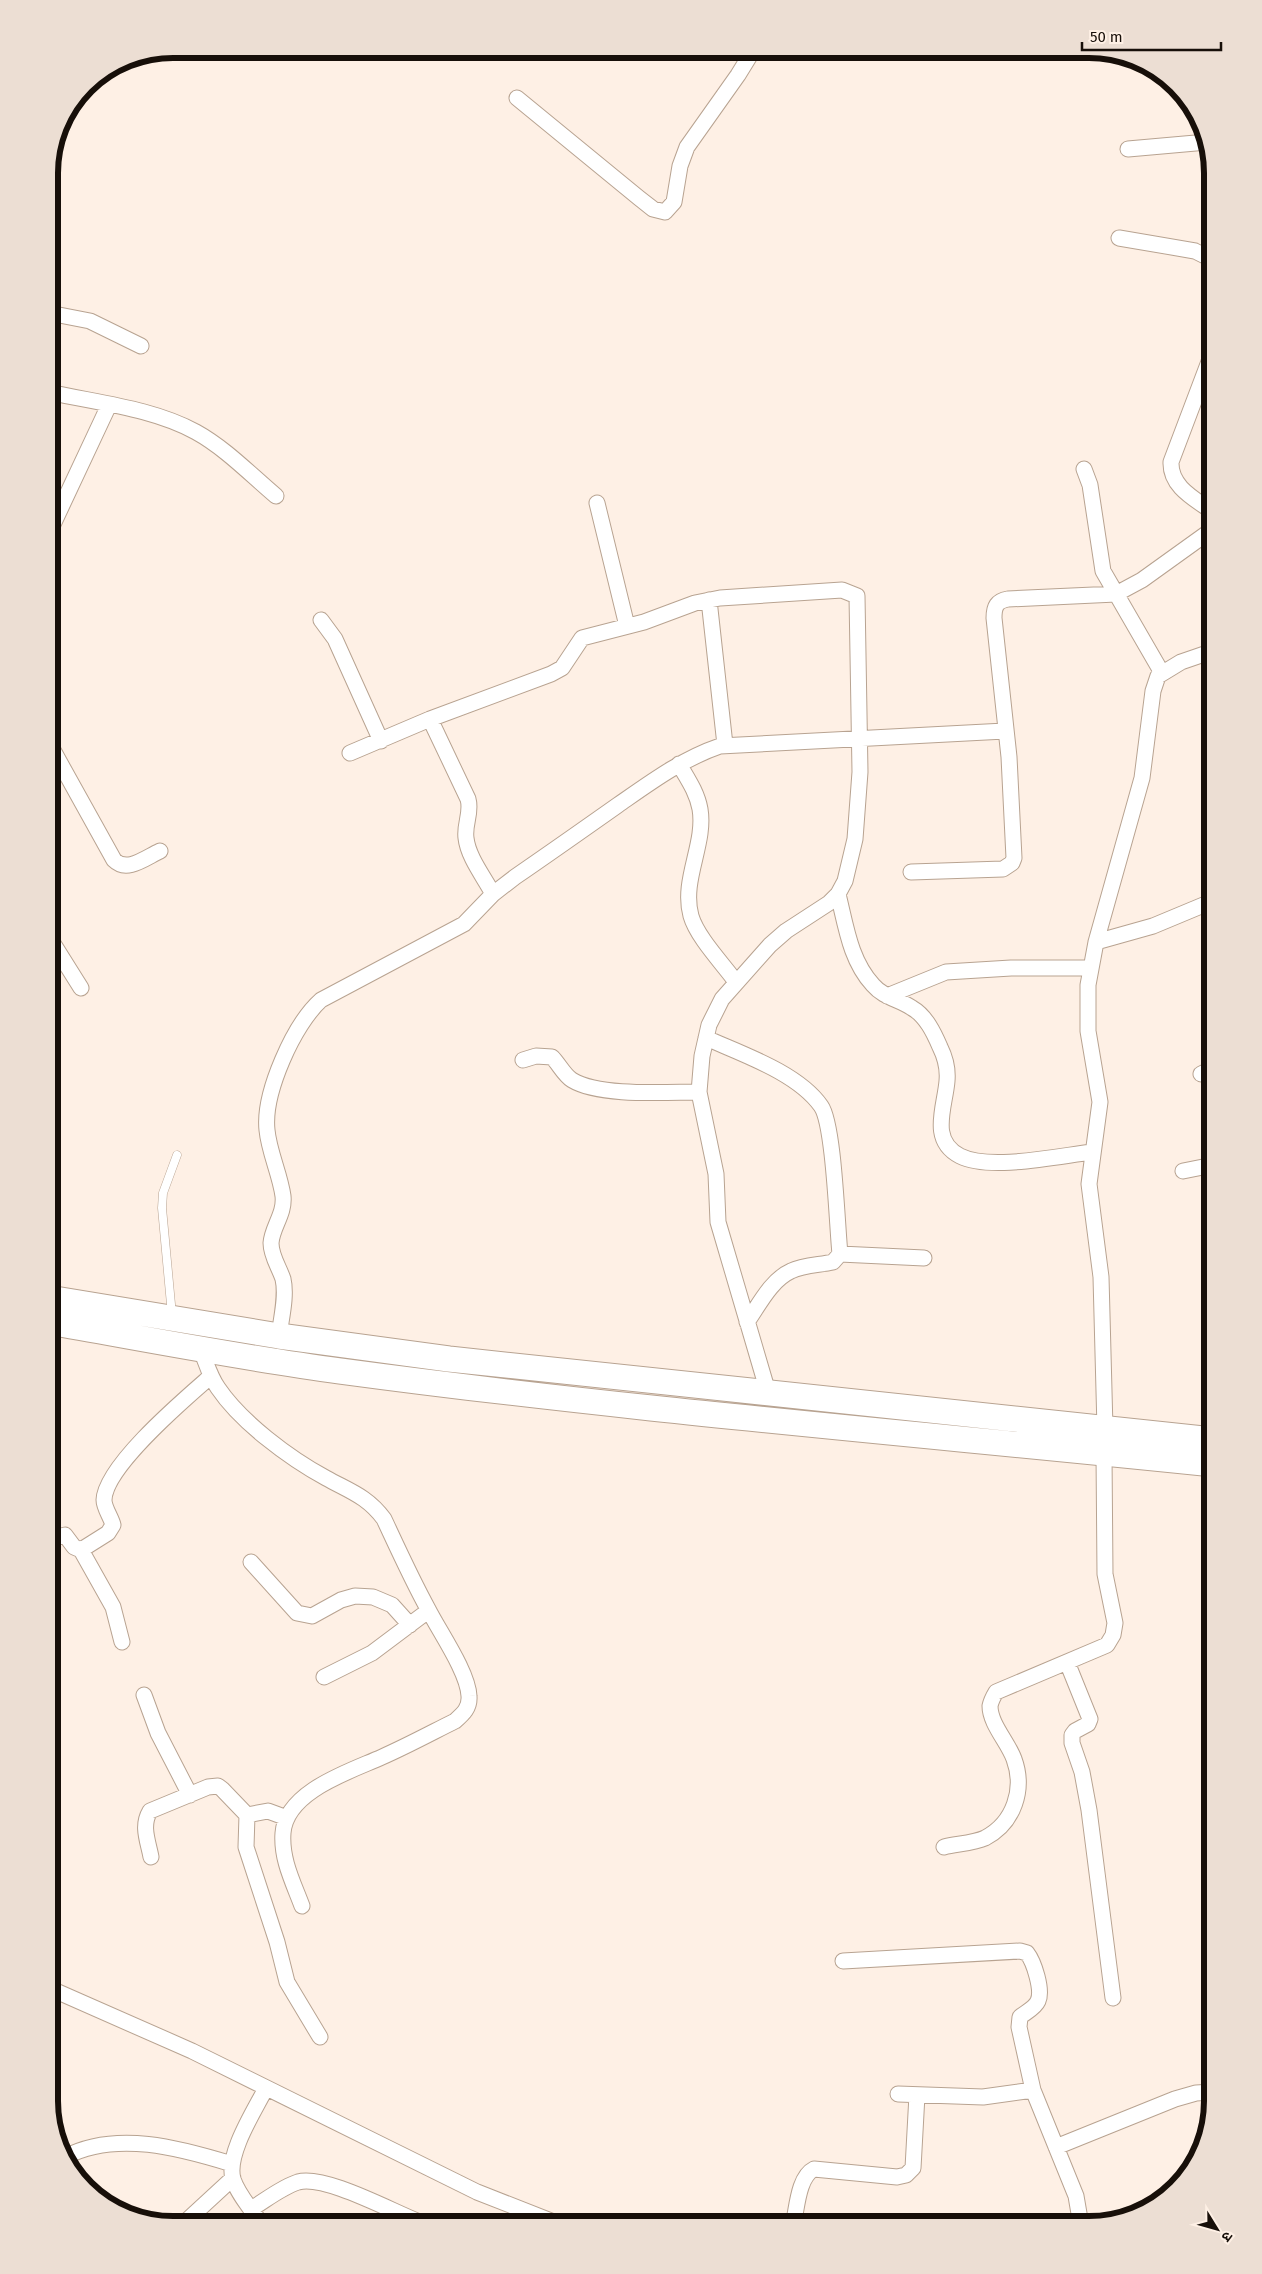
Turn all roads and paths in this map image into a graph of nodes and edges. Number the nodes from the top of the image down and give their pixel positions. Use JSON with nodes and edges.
{"nodes":[{"id":1,"x":748,"y":58,"type":"edge"},
{"id":2,"x":517,"y":98,"type":"dead end"},
{"id":3,"x":1201,"y":143,"type":"edge"},
{"id":4,"x":1128,"y":149,"type":"dead end"},
{"id":5,"x":1119,"y":238,"type":"dead end"},
{"id":6,"x":1204,"y":256,"type":"edge"},
{"id":7,"x":58,"y":315,"type":"edge"},
{"id":8,"x":141,"y":346,"type":"dead end"},
{"id":9,"x":1204,"y":375,"type":"edge"},
{"id":10,"x":58,"y":394,"type":"edge"},
{"id":11,"x":109,"y":406,"type":"junction"},
{"id":12,"x":1084,"y":469,"type":"dead end"},
{"id":13,"x":276,"y":496,"type":"dead end"},
{"id":14,"x":597,"y":503,"type":"dead end"},
{"id":15,"x":1204,"y":505,"type":"edge"},
{"id":16,"x":58,"y":513,"type":"edge"},
{"id":17,"x":1204,"y":536,"type":"edge"},
{"id":18,"x":1116,"y":594,"type":"junction"},
{"id":19,"x":708,"y":600,"type":"junction"},
{"id":20,"x":321,"y":620,"type":"dead end"},
{"id":21,"x":627,"y":626,"type":"junction"},
{"id":22,"x":1204,"y":654,"type":"edge"},
{"id":23,"x":1162,"y":673,"type":"junction"},
{"id":24,"x":430,"y":719,"type":"junction"},
{"id":25,"x":1005,"y":731,"type":"junction"},
{"id":26,"x":860,"y":738,"type":"junction"},
{"id":27,"x":381,"y":741,"type":"junction"},
{"id":28,"x":725,"y":745,"type":"junction"},
{"id":29,"x":350,"y":753,"type":"dead end"},
{"id":30,"x":58,"y":760,"type":"edge"},
{"id":31,"x":679,"y":764,"type":"junction"},
{"id":32,"x":160,"y":851,"type":"dead end"},
{"id":33,"x":911,"y":872,"type":"dead end"},
{"id":34,"x":493,"y":894,"type":"junction"},
{"id":35,"x":838,"y":894,"type":"junction"},
{"id":36,"x":1204,"y":904,"type":"edge"},
{"id":37,"x":1096,"y":942,"type":"junction"},
{"id":38,"x":58,"y":951,"type":"edge"},
{"id":39,"x":1091,"y":968,"type":"junction"},
{"id":40,"x":736,"y":982,"type":"junction"},
{"id":41,"x":81,"y":988,"type":"dead end"},
{"id":42,"x":887,"y":996,"type":"junction"},
{"id":43,"x":706,"y":1038,"type":"junction"},
{"id":44,"x":523,"y":1060,"type":"dead end"},
{"id":45,"x":699,"y":1092,"type":"junction"},
{"id":46,"x":1092,"y":1152,"type":"junction"},
{"id":47,"x":177,"y":1155,"type":"dead end"},
{"id":48,"x":1204,"y":1167,"type":"edge"},
{"id":49,"x":1183,"y":1171,"type":"dead end"},
{"id":50,"x":840,"y":1254,"type":"junction"},
{"id":51,"x":924,"y":1258,"type":"dead end"},
{"id":52,"x":57,"y":1299,"type":"edge"},
{"id":53,"x":173,"y":1319,"type":"junction"},
{"id":54,"x":747,"y":1322,"type":"junction"},
{"id":55,"x":57,"y":1324,"type":"edge"},
{"id":56,"x":280,"y":1336,"type":"junction"},
{"id":57,"x":201,"y":1350,"type":"junction"},
{"id":58,"x":212,"y":1376,"type":"junction"},
{"id":59,"x":768,"y":1392,"type":"junction"},
{"id":60,"x":1105,"y":1429,"type":"junction"},
{"id":61,"x":1204,"y":1439,"type":"edge"},
{"id":62,"x":1104,"y":1454,"type":"junction"},
{"id":63,"x":1204,"y":1463,"type":"edge"},
{"id":64,"x":57,"y":1538,"type":"edge"},
{"id":65,"x":81,"y":1550,"type":"junction"},
{"id":66,"x":251,"y":1562,"type":"dead end"},
{"id":67,"x":428,"y":1611,"type":"junction"},
{"id":68,"x":410,"y":1625,"type":"junction"},
{"id":69,"x":122,"y":1642,"type":"dead end"},
{"id":70,"x":1067,"y":1662,"type":"junction"},
{"id":71,"x":324,"y":1677,"type":"dead end"},
{"id":72,"x":144,"y":1695,"type":"dead end"},
{"id":73,"x":190,"y":1795,"type":"junction"},
{"id":74,"x":248,"y":1815,"type":"junction"},
{"id":75,"x":287,"y":1818,"type":"junction"},
{"id":76,"x":944,"y":1847,"type":"dead end"},
{"id":77,"x":151,"y":1857,"type":"dead end"},
{"id":78,"x":302,"y":1906,"type":"dead end"},
{"id":79,"x":843,"y":1960,"type":"dead end"},
{"id":80,"x":57,"y":1992,"type":"edge"},
{"id":81,"x":1113,"y":1998,"type":"dead end"},
{"id":82,"x":320,"y":2037,"type":"dead end"},
{"id":83,"x":266,"y":2088,"type":"junction"},
{"id":84,"x":1033,"y":2090,"type":"junction"},
{"id":85,"x":1204,"y":2093,"type":"edge"},
{"id":86,"x":898,"y":2094,"type":"dead end"},
{"id":87,"x":917,"y":2095,"type":"junction"},
{"id":88,"x":1056,"y":2147,"type":"junction"},
{"id":89,"x":70,"y":2154,"type":"edge"},
{"id":90,"x":233,"y":2171,"type":"junction"},
{"id":91,"x":251,"y":2209,"type":"junction"},
{"id":92,"x":190,"y":2216,"type":"edge"},
{"id":93,"x":256,"y":2216,"type":"edge"},
{"id":94,"x":405,"y":2216,"type":"edge"},
{"id":95,"x":538,"y":2216,"type":"edge"},
{"id":96,"x":795,"y":2216,"type":"edge"},
{"id":97,"x":1079,"y":2216,"type":"edge"}],
"edges":[{"from":1,"to":2,"type":"street"},
{"from":3,"to":4,"type":"street"},
{"from":5,"to":6,"type":"street"},
{"from":7,"to":8,"type":"street"},
{"from":9,"to":15,"type":"street"},
{"from":10,"to":11,"type":"street"},
{"from":11,"to":13,"type":"street"},
{"from":11,"to":16,"type":"street"},
{"from":12,"to":18,"type":"street"},
{"from":14,"to":21,"type":"street"},
{"from":17,"to":18,"type":"street"},
{"from":18,"to":23,"type":"street"},
{"from":18,"to":25,"type":"street"},
{"from":19,"to":21,"type":"street"},
{"from":19,"to":26,"type":"street"},
{"from":19,"to":28,"type":"street"},
{"from":20,"to":27,"type":"street"},
{"from":21,"to":24,"type":"street"},
{"from":22,"to":23,"type":"street"},
{"from":23,"to":37,"type":"street"},
{"from":24,"to":27,"type":"street"},
{"from":24,"to":34,"type":"street"},
{"from":25,"to":26,"type":"street"},
{"from":25,"to":33,"type":"street"},
{"from":26,"to":28,"type":"street"},
{"from":26,"to":35,"type":"street"},
{"from":27,"to":29,"type":"street"},
{"from":28,"to":31,"type":"street"},
{"from":30,"to":32,"type":"street"},
{"from":31,"to":34,"type":"street"},
{"from":31,"to":40,"type":"street"},
{"from":34,"to":56,"type":"street"},
{"from":35,"to":40,"type":"street"},
{"from":35,"to":42,"type":"street"},
{"from":36,"to":37,"type":"street"},
{"from":37,"to":39,"type":"street"},
{"from":38,"to":41,"type":"street"},
{"from":39,"to":42,"type":"street"},
{"from":39,"to":46,"type":"street"},
{"from":40,"to":43,"type":"street"},
{"from":42,"to":46,"type":"street"},
{"from":43,"to":45,"type":"street"},
{"from":43,"to":50,"type":"street"},
{"from":44,"to":45,"type":"street"},
{"from":45,"to":54,"type":"street"},
{"from":46,"to":60,"type":"street"},
{"from":47,"to":53,"type":"lane"},
{"from":48,"to":49,"type":"street"},
{"from":50,"to":51,"type":"street"},
{"from":50,"to":54,"type":"street"},
{"from":52,"to":53,"type":"highway"},
{"from":53,"to":56,"type":"highway"},
{"from":54,"to":59,"type":"street"},
{"from":55,"to":57,"type":"highway"},
{"from":56,"to":59,"type":"highway"},
{"from":57,"to":58,"type":"street"},
{"from":57,"to":62,"type":"highway"},
{"from":58,"to":65,"type":"street"},
{"from":58,"to":67,"type":"street"},
{"from":59,"to":60,"type":"highway"},
{"from":60,"to":61,"type":"highway"},
{"from":62,"to":63,"type":"highway"},
{"from":62,"to":70,"type":"street"},
{"from":64,"to":65,"type":"street"},
{"from":65,"to":69,"type":"street"},
{"from":66,"to":68,"type":"street"},
{"from":67,"to":68,"type":"street"},
{"from":67,"to":75,"type":"street"},
{"from":68,"to":71,"type":"street"},
{"from":70,"to":76,"type":"street"},
{"from":70,"to":81,"type":"street"},
{"from":72,"to":73,"type":"street"},
{"from":73,"to":74,"type":"street"},
{"from":73,"to":77,"type":"street"},
{"from":74,"to":75,"type":"street"},
{"from":74,"to":82,"type":"street"},
{"from":75,"to":78,"type":"street"},
{"from":79,"to":84,"type":"street"},
{"from":80,"to":83,"type":"street"},
{"from":83,"to":90,"type":"street"},
{"from":83,"to":95,"type":"street"},
{"from":84,"to":87,"type":"street"},
{"from":84,"to":88,"type":"street"},
{"from":85,"to":88,"type":"street"},
{"from":86,"to":87,"type":"street"},
{"from":87,"to":96,"type":"street"},
{"from":88,"to":97,"type":"street"},
{"from":89,"to":90,"type":"street"},
{"from":90,"to":91,"type":"street"},
{"from":90,"to":92,"type":"street"},
{"from":91,"to":93,"type":"street"},
{"from":91,"to":94,"type":"street"}]}
